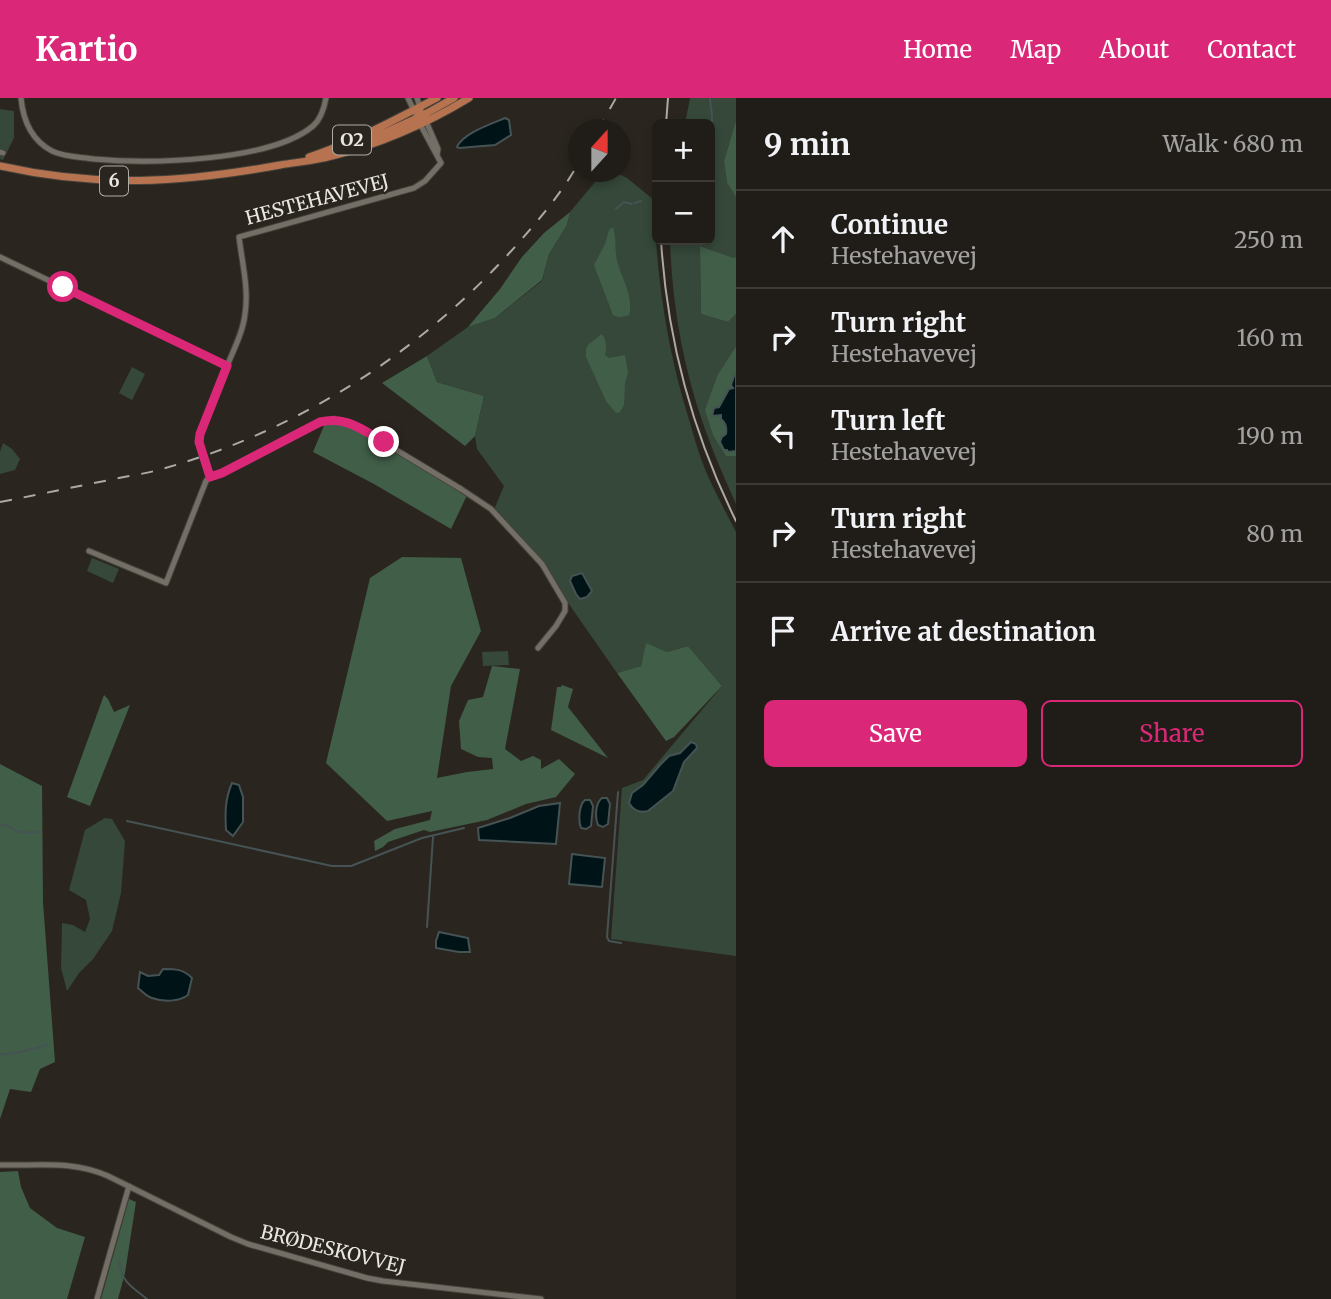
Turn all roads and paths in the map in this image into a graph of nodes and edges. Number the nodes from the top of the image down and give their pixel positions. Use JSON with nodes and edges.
{"nodes":[{"id":1,"x":21,"y":98,"type":"edge"},
{"id":2,"x":326,"y":98,"type":"edge"},
{"id":3,"x":408,"y":98,"type":"edge"},
{"id":4,"x":417,"y":98,"type":"edge"},
{"id":5,"x":437,"y":98,"type":"edge"},
{"id":6,"x":454,"y":98,"type":"edge"},
{"id":7,"x":468,"y":98,"type":"edge"},
{"id":8,"x":420,"y":116,"type":"junction"},
{"id":9,"x":282,"y":165,"type":"junction"},
{"id":10,"x":0,"y":166,"type":"edge"},
{"id":11,"x":0,"y":257,"type":"edge"},
{"id":12,"x":227,"y":366,"type":"junction"},
{"id":13,"x":210,"y":477,"type":"junction"},
{"id":14,"x":89,"y":551,"type":"dead end"},
{"id":15,"x":538,"y":648,"type":"dead end"},
{"id":16,"x":0,"y":1165,"type":"edge"},
{"id":17,"x":129,"y":1186,"type":"junction"},
{"id":18,"x":97,"y":1299,"type":"edge"},
{"id":19,"x":541,"y":1299,"type":"edge"}],
"edges":[{"from":1,"to":2,"type":"street"},
{"from":3,"to":8,"type":"street"},
{"from":4,"to":8,"type":"street"},
{"from":5,"to":8,"type":"main road","number":"O2"},
{"from":6,"to":8,"type":"main road"},
{"from":7,"to":8,"type":"main road"},
{"from":8,"to":9,"type":"main road","number":"O2"},
{"from":8,"to":9,"type":"main road","number":"6"},
{"from":8,"to":12,"type":"street","name":"HESTEHAVEVEJ"},
{"from":9,"to":10,"type":"main road","number":"6"},
{"from":11,"to":12,"type":"street"},
{"from":12,"to":13,"type":"street","name":"HESTEHAVEVEJ","bridge":true},
{"from":13,"to":14,"type":"street"},
{"from":13,"to":15,"type":"street"},
{"from":16,"to":17,"type":"street","name":"BRØDESKOVVEJ"},
{"from":17,"to":18,"type":"street"},
{"from":17,"to":19,"type":"street","name":"BRØDESKOVVEJ"}]}
